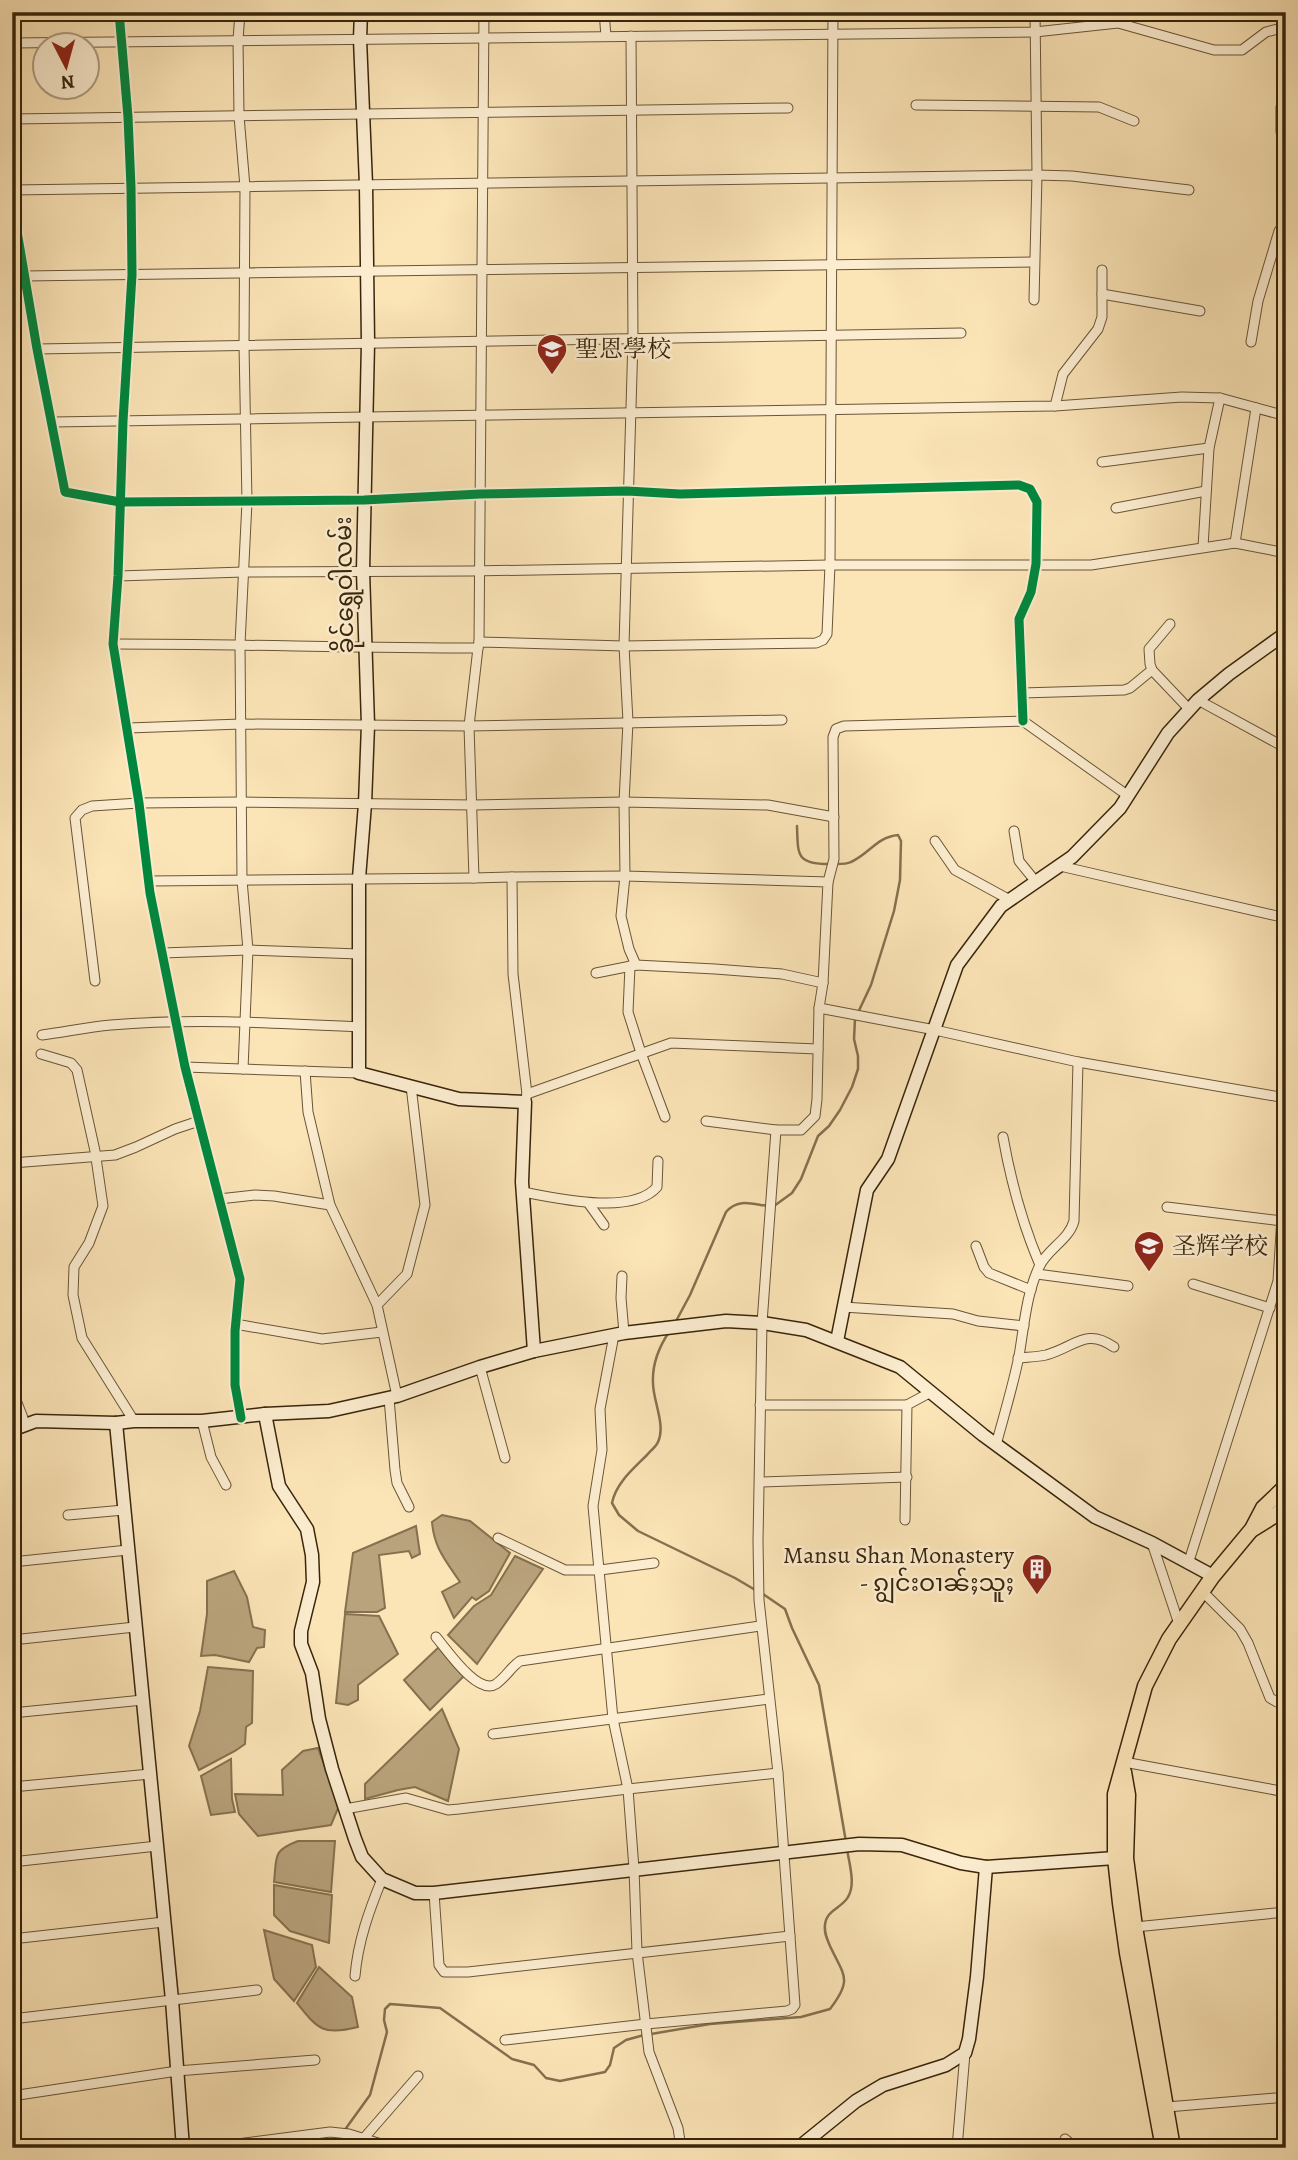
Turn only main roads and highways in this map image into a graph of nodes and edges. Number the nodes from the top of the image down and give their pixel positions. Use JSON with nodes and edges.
{"nodes":[{"id":1,"x":1286,"y":1486,"type":"edge"},
{"id":2,"x":1286,"y":1505,"type":"edge"},
{"id":3,"x":1252,"y":1529,"type":"junction"},
{"id":4,"x":1124,"y":1764,"type":"junction"},
{"id":5,"x":1163,"y":2147,"type":"edge"}],
"edges":[{"from":1,"to":3,"type":"main road"},
{"from":2,"to":3,"type":"main road"},
{"from":3,"to":4,"type":"main road"},
{"from":4,"to":5,"type":"main road"},
{"from":4,"to":5,"type":"main road"}]}
